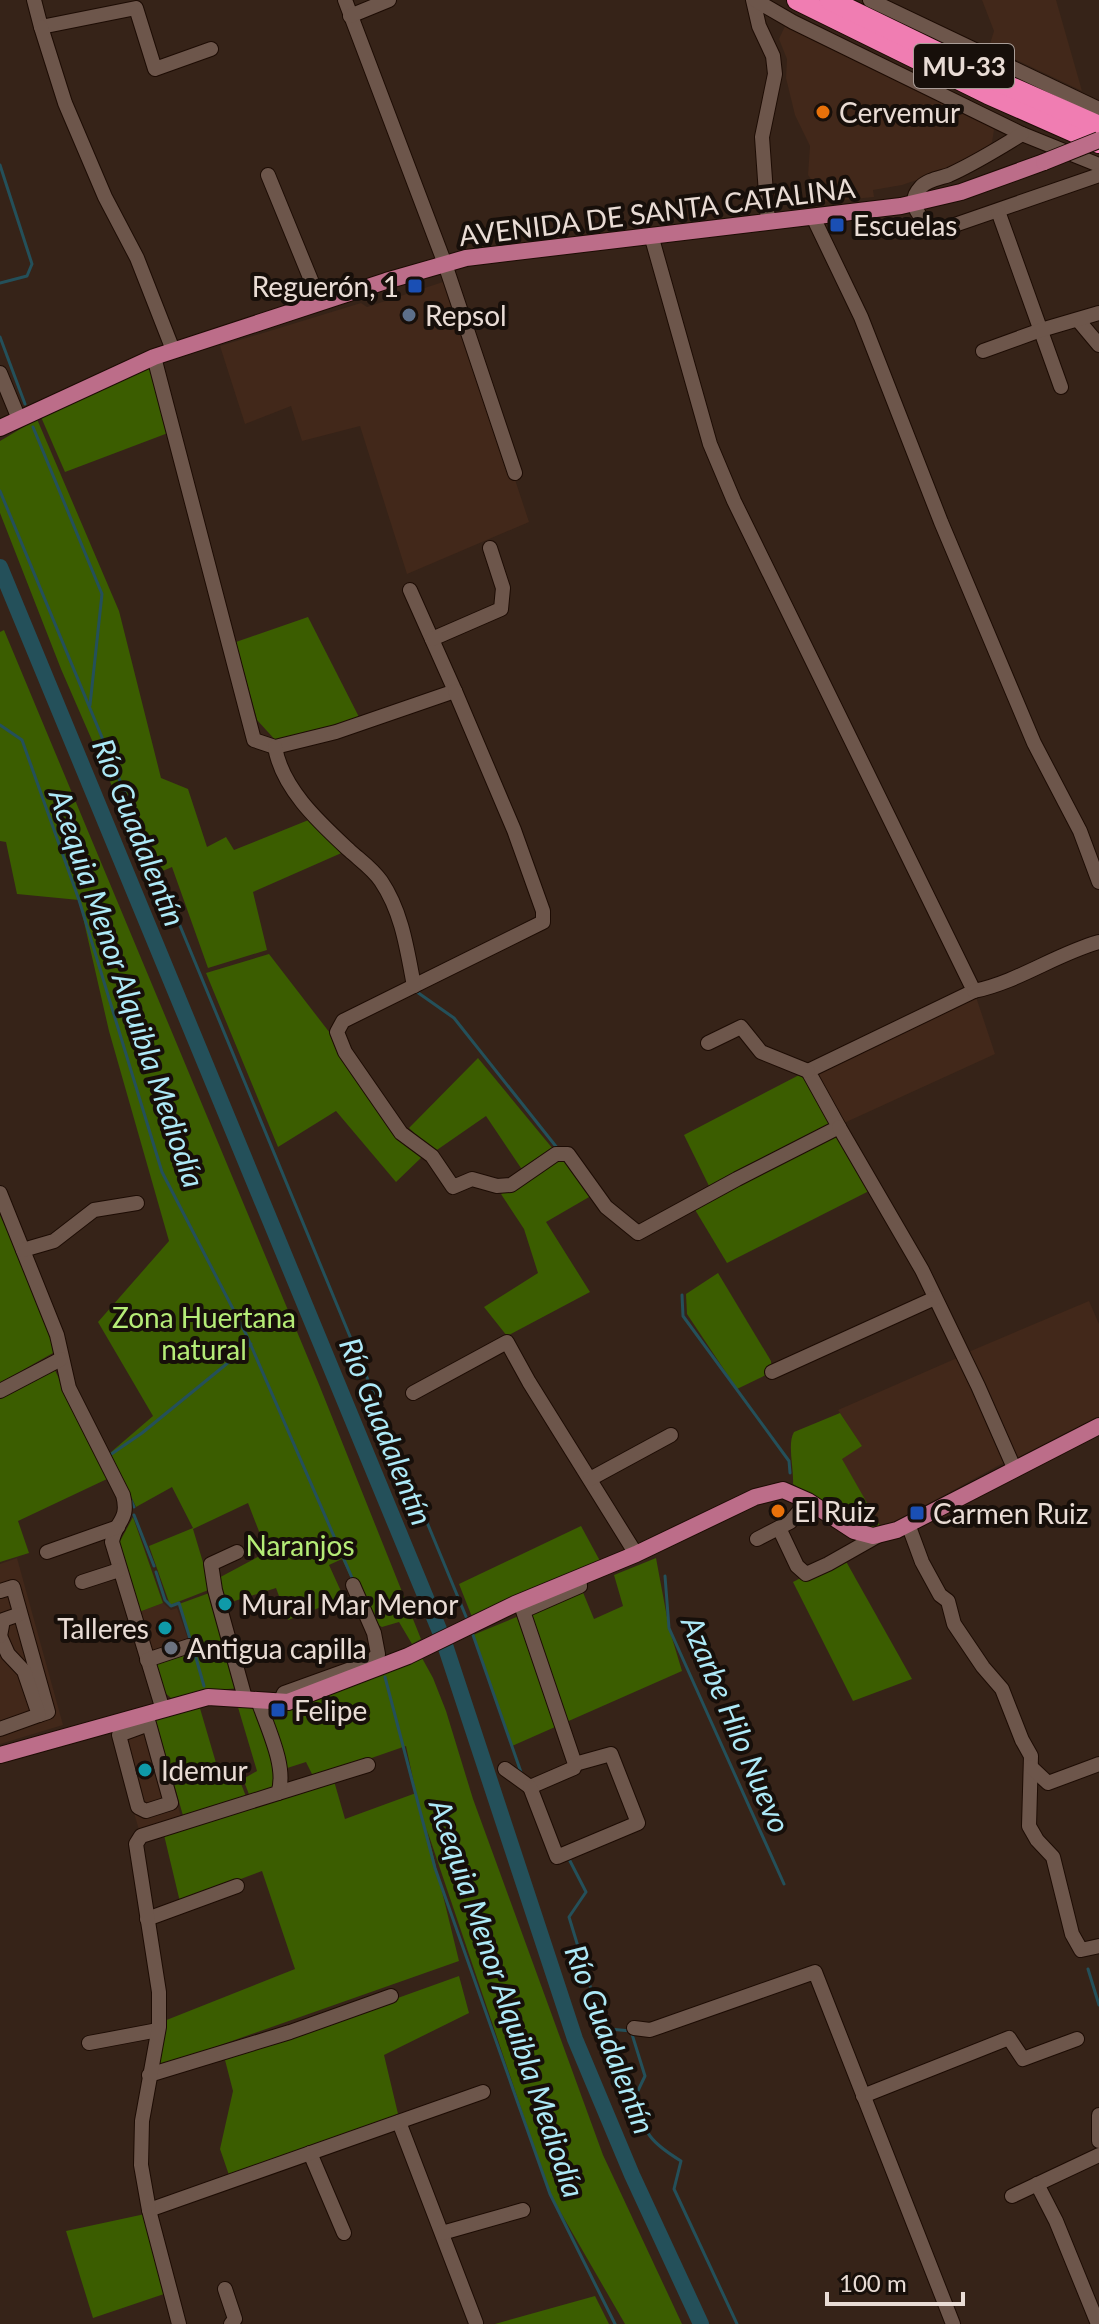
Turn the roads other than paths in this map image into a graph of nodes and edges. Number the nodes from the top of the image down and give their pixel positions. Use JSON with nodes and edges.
{"nodes":[{"id":1,"x":34,"y":0,"type":"edge"},
{"id":2,"x":345,"y":0,"type":"edge"},
{"id":3,"x":389,"y":0,"type":"edge"},
{"id":4,"x":754,"y":0,"type":"edge"},
{"id":5,"x":797,"y":0,"type":"edge"},
{"id":6,"x":830,"y":0,"type":"edge"},
{"id":7,"x":870,"y":0,"type":"edge"},
{"id":8,"x":350,"y":16,"type":"junction"},
{"id":9,"x":41,"y":27,"type":"junction"},
{"id":10,"x":211,"y":49,"type":"dead end"},
{"id":11,"x":1099,"y":113,"type":"edge"},
{"id":12,"x":1022,"y":134,"type":"junction"},
{"id":13,"x":1099,"y":142,"type":"edge"},
{"id":14,"x":1099,"y":165,"type":"edge"},
{"id":15,"x":268,"y":175,"type":"dead end"},
{"id":16,"x":1099,"y":175,"type":"edge"},
{"id":17,"x":914,"y":203,"type":"junction"},
{"id":18,"x":998,"y":211,"type":"junction"},
{"id":19,"x":813,"y":217,"type":"junction"},
{"id":20,"x":768,"y":222,"type":"junction"},
{"id":21,"x":651,"y":235,"type":"junction"},
{"id":22,"x":445,"y":264,"type":"junction"},
{"id":23,"x":320,"y":302,"type":"junction"},
{"id":24,"x":1099,"y":313,"type":"edge"},
{"id":25,"x":1078,"y":320,"type":"junction"},
{"id":26,"x":1041,"y":330,"type":"junction"},
{"id":27,"x":1099,"y":345,"type":"edge"},
{"id":28,"x":173,"y":350,"type":"junction"},
{"id":29,"x":983,"y":351,"type":"dead end"},
{"id":30,"x":154,"y":357,"type":"junction"},
{"id":31,"x":0,"y":373,"type":"edge"},
{"id":32,"x":1061,"y":387,"type":"dead end"},
{"id":33,"x":19,"y":419,"type":"junction"},
{"id":34,"x":0,"y":428,"type":"edge"},
{"id":35,"x":515,"y":473,"type":"dead end"},
{"id":36,"x":490,"y":548,"type":"dead end"},
{"id":37,"x":410,"y":590,"type":"dead end"},
{"id":38,"x":432,"y":639,"type":"junction"},
{"id":39,"x":455,"y":691,"type":"junction"},
{"id":40,"x":275,"y":747,"type":"junction"},
{"id":41,"x":1099,"y":882,"type":"edge"},
{"id":42,"x":1099,"y":942,"type":"edge"},
{"id":43,"x":414,"y":986,"type":"junction"},
{"id":44,"x":974,"y":991,"type":"junction"},
{"id":45,"x":708,"y":1043,"type":"dead end"},
{"id":46,"x":808,"y":1071,"type":"junction"},
{"id":47,"x":839,"y":1127,"type":"junction"},
{"id":48,"x":0,"y":1193,"type":"edge"},
{"id":49,"x":137,"y":1203,"type":"dead end"},
{"id":50,"x":23,"y":1250,"type":"junction"},
{"id":51,"x":935,"y":1298,"type":"junction"},
{"id":52,"x":61,"y":1359,"type":"junction"},
{"id":53,"x":772,"y":1372,"type":"dead end"},
{"id":54,"x":0,"y":1391,"type":"edge"},
{"id":55,"x":413,"y":1393,"type":"dead end"},
{"id":56,"x":1099,"y":1426,"type":"edge"},
{"id":57,"x":671,"y":1435,"type":"dead end"},
{"id":58,"x":1015,"y":1470,"type":"junction"},
{"id":59,"x":590,"y":1479,"type":"junction"},
{"id":60,"x":808,"y":1501,"type":"junction"},
{"id":61,"x":908,"y":1524,"type":"junction"},
{"id":62,"x":118,"y":1527,"type":"junction"},
{"id":63,"x":779,"y":1528,"type":"junction"},
{"id":64,"x":882,"y":1534,"type":"junction"},
{"id":65,"x":757,"y":1539,"type":"dead end"},
{"id":66,"x":47,"y":1552,"type":"dead end"},
{"id":67,"x":237,"y":1552,"type":"dead end"},
{"id":68,"x":636,"y":1554,"type":"junction"},
{"id":69,"x":119,"y":1570,"type":"junction"},
{"id":70,"x":579,"y":1578,"type":"junction"},
{"id":71,"x":82,"y":1582,"type":"dead end"},
{"id":72,"x":353,"y":1585,"type":"dead end"},
{"id":73,"x":0,"y":1591,"type":"edge"},
{"id":74,"x":20,"y":1614,"type":"junction"},
{"id":75,"x":0,"y":1636,"type":"edge"},
{"id":76,"x":189,"y":1646,"type":"dead end"},
{"id":77,"x":147,"y":1660,"type":"junction"},
{"id":78,"x":252,"y":1699,"type":"junction"},
{"id":79,"x":280,"y":1702,"type":"junction"},
{"id":80,"x":163,"y":1710,"type":"junction"},
{"id":81,"x":39,"y":1715,"type":"junction"},
{"id":82,"x":148,"y":1720,"type":"junction"},
{"id":83,"x":0,"y":1729,"type":"edge"},
{"id":84,"x":0,"y":1755,"type":"edge"},
{"id":85,"x":575,"y":1764,"type":"junction"},
{"id":86,"x":1099,"y":1764,"type":"edge"},
{"id":87,"x":368,"y":1765,"type":"dead end"},
{"id":88,"x":1031,"y":1767,"type":"junction"},
{"id":89,"x":505,"y":1769,"type":"dead end"},
{"id":90,"x":530,"y":1787,"type":"junction"},
{"id":91,"x":278,"y":1793,"type":"junction"},
{"id":92,"x":237,"y":1886,"type":"dead end"},
{"id":93,"x":147,"y":1919,"type":"junction"},
{"id":94,"x":1099,"y":1946,"type":"edge"},
{"id":95,"x":391,"y":1996,"type":"dead end"},
{"id":96,"x":634,"y":2028,"type":"dead end"},
{"id":97,"x":158,"y":2030,"type":"junction"},
{"id":98,"x":1077,"y":2039,"type":"dead end"},
{"id":99,"x":89,"y":2043,"type":"dead end"},
{"id":100,"x":149,"y":2075,"type":"junction"},
{"id":101,"x":483,"y":2092,"type":"dead end"},
{"id":102,"x":863,"y":2096,"type":"junction"},
{"id":103,"x":1099,"y":2115,"type":"edge"},
{"id":104,"x":399,"y":2122,"type":"junction"},
{"id":105,"x":1099,"y":2141,"type":"edge"},
{"id":106,"x":310,"y":2153,"type":"junction"},
{"id":107,"x":1099,"y":2155,"type":"edge"},
{"id":108,"x":1037,"y":2184,"type":"junction"},
{"id":109,"x":1012,"y":2196,"type":"dead end"},
{"id":110,"x":149,"y":2210,"type":"junction"},
{"id":111,"x":523,"y":2210,"type":"dead end"},
{"id":112,"x":344,"y":2233,"type":"dead end"},
{"id":113,"x":442,"y":2233,"type":"junction"},
{"id":114,"x":225,"y":2289,"type":"dead end"},
{"id":115,"x":476,"y":2323,"type":"edge"},
{"id":116,"x":179,"y":2324,"type":"edge"},
{"id":117,"x":231,"y":2324,"type":"edge"},
{"id":118,"x":953,"y":2324,"type":"edge"},
{"id":119,"x":1098,"y":2324,"type":"edge"}],
"edges":[{"from":1,"to":9,"type":"street"},
{"from":2,"to":8,"type":"street"},
{"from":3,"to":8,"type":"street"},
{"from":4,"to":12,"type":"street"},
{"from":4,"to":20,"type":"street"},
{"from":5,"to":13,"type":"highway","number":"MU-33"},
{"from":6,"to":11,"type":"highway","number":"MU-33"},
{"from":7,"to":11,"type":"street"},
{"from":8,"to":22,"type":"street"},
{"from":9,"to":10,"type":"street"},
{"from":9,"to":28,"type":"street"},
{"from":12,"to":14,"type":"street"},
{"from":12,"to":17,"type":"street"},
{"from":13,"to":17,"type":"main road","name":"AVENIDA DE SANTA CATALINA","bridge":true},
{"from":15,"to":23,"type":"street"},
{"from":16,"to":18,"type":"street"},
{"from":17,"to":18,"type":"street"},
{"from":17,"to":19,"type":"main road","name":"AVENIDA DE SANTA CATALINA"},
{"from":18,"to":26,"type":"street"},
{"from":19,"to":20,"type":"main road","name":"AVENIDA DE SANTA CATALINA"},
{"from":19,"to":41,"type":"street"},
{"from":20,"to":21,"type":"main road","name":"AVENIDA DE SANTA CATALINA"},
{"from":21,"to":22,"type":"main road","name":"AVENIDA DE SANTA CATALINA"},
{"from":21,"to":44,"type":"street"},
{"from":22,"to":23,"type":"main road","name":"AVENIDA DE SANTA CATALINA"},
{"from":22,"to":35,"type":"street"},
{"from":23,"to":28,"type":"main road","name":"AVENIDA DE SANTA CATALINA"},
{"from":24,"to":25,"type":"street"},
{"from":25,"to":26,"type":"street"},
{"from":25,"to":27,"type":"street"},
{"from":26,"to":29,"type":"street"},
{"from":26,"to":32,"type":"street"},
{"from":28,"to":30,"type":"main road","name":"AVENIDA DE SANTA CATALINA"},
{"from":30,"to":33,"type":"main road","name":"AVENIDA DE SANTA CATALINA"},
{"from":30,"to":40,"type":"street"},
{"from":31,"to":33,"type":"street"},
{"from":33,"to":34,"type":"main road","name":"AVENIDA DE SANTA CATALINA"},
{"from":36,"to":38,"type":"street"},
{"from":37,"to":38,"type":"street"},
{"from":38,"to":39,"type":"street"},
{"from":39,"to":40,"type":"street"},
{"from":39,"to":43,"type":"street"},
{"from":40,"to":43,"type":"street"},
{"from":42,"to":44,"type":"street"},
{"from":43,"to":47,"type":"street"},
{"from":44,"to":46,"type":"street"},
{"from":45,"to":46,"type":"street"},
{"from":46,"to":47,"type":"street"},
{"from":47,"to":51,"type":"street"},
{"from":48,"to":50,"type":"street"},
{"from":49,"to":50,"type":"street"},
{"from":50,"to":52,"type":"street"},
{"from":51,"to":53,"type":"street"},
{"from":51,"to":58,"type":"street"},
{"from":52,"to":54,"type":"street"},
{"from":52,"to":62,"type":"street"},
{"from":55,"to":59,"type":"street"},
{"from":56,"to":58,"type":"main road"},
{"from":57,"to":59,"type":"street"},
{"from":58,"to":61,"type":"main road"},
{"from":59,"to":68,"type":"street"},
{"from":60,"to":63,"type":"street"},
{"from":60,"to":64,"type":"main road"},
{"from":60,"to":68,"type":"main road"},
{"from":61,"to":64,"type":"main road"},
{"from":61,"to":88,"type":"street"},
{"from":62,"to":66,"type":"street"},
{"from":62,"to":69,"type":"street"},
{"from":63,"to":64,"type":"street"},
{"from":63,"to":65,"type":"street"},
{"from":67,"to":78,"type":"street"},
{"from":68,"to":70,"type":"main road"},
{"from":69,"to":71,"type":"street"},
{"from":69,"to":77,"type":"street"},
{"from":70,"to":79,"type":"main road"},
{"from":70,"to":85,"type":"street"},
{"from":72,"to":79,"type":"street"},
{"from":73,"to":74,"type":"street"},
{"from":74,"to":75,"type":"street"},
{"from":74,"to":81,"type":"street"},
{"from":75,"to":81,"type":"street"},
{"from":76,"to":77,"type":"street"},
{"from":77,"to":80,"type":"street"},
{"from":78,"to":79,"type":"main road"},
{"from":78,"to":80,"type":"main road"},
{"from":78,"to":91,"type":"street"},
{"from":80,"to":82,"type":"main road"},
{"from":81,"to":83,"type":"street"},
{"from":82,"to":82,"type":"street"},
{"from":82,"to":84,"type":"main road"},
{"from":85,"to":90,"type":"street"},
{"from":85,"to":90,"type":"street"},
{"from":86,"to":88,"type":"street"},
{"from":87,"to":91,"type":"street"},
{"from":88,"to":94,"type":"street"},
{"from":89,"to":90,"type":"street"},
{"from":91,"to":93,"type":"street"},
{"from":92,"to":93,"type":"street"},
{"from":93,"to":97,"type":"street"},
{"from":95,"to":100,"type":"street"},
{"from":96,"to":102,"type":"street"},
{"from":97,"to":99,"type":"street"},
{"from":97,"to":100,"type":"street"},
{"from":98,"to":102,"type":"street"},
{"from":100,"to":110,"type":"street"},
{"from":101,"to":104,"type":"street"},
{"from":102,"to":118,"type":"street"},
{"from":103,"to":105,"type":"street"},
{"from":104,"to":106,"type":"street"},
{"from":104,"to":113,"type":"street"},
{"from":106,"to":110,"type":"street"},
{"from":106,"to":112,"type":"street"},
{"from":107,"to":108,"type":"street"},
{"from":108,"to":109,"type":"street"},
{"from":108,"to":119,"type":"street"},
{"from":110,"to":116,"type":"street"},
{"from":111,"to":113,"type":"street"},
{"from":113,"to":115,"type":"street"},
{"from":114,"to":117,"type":"street"}]}
